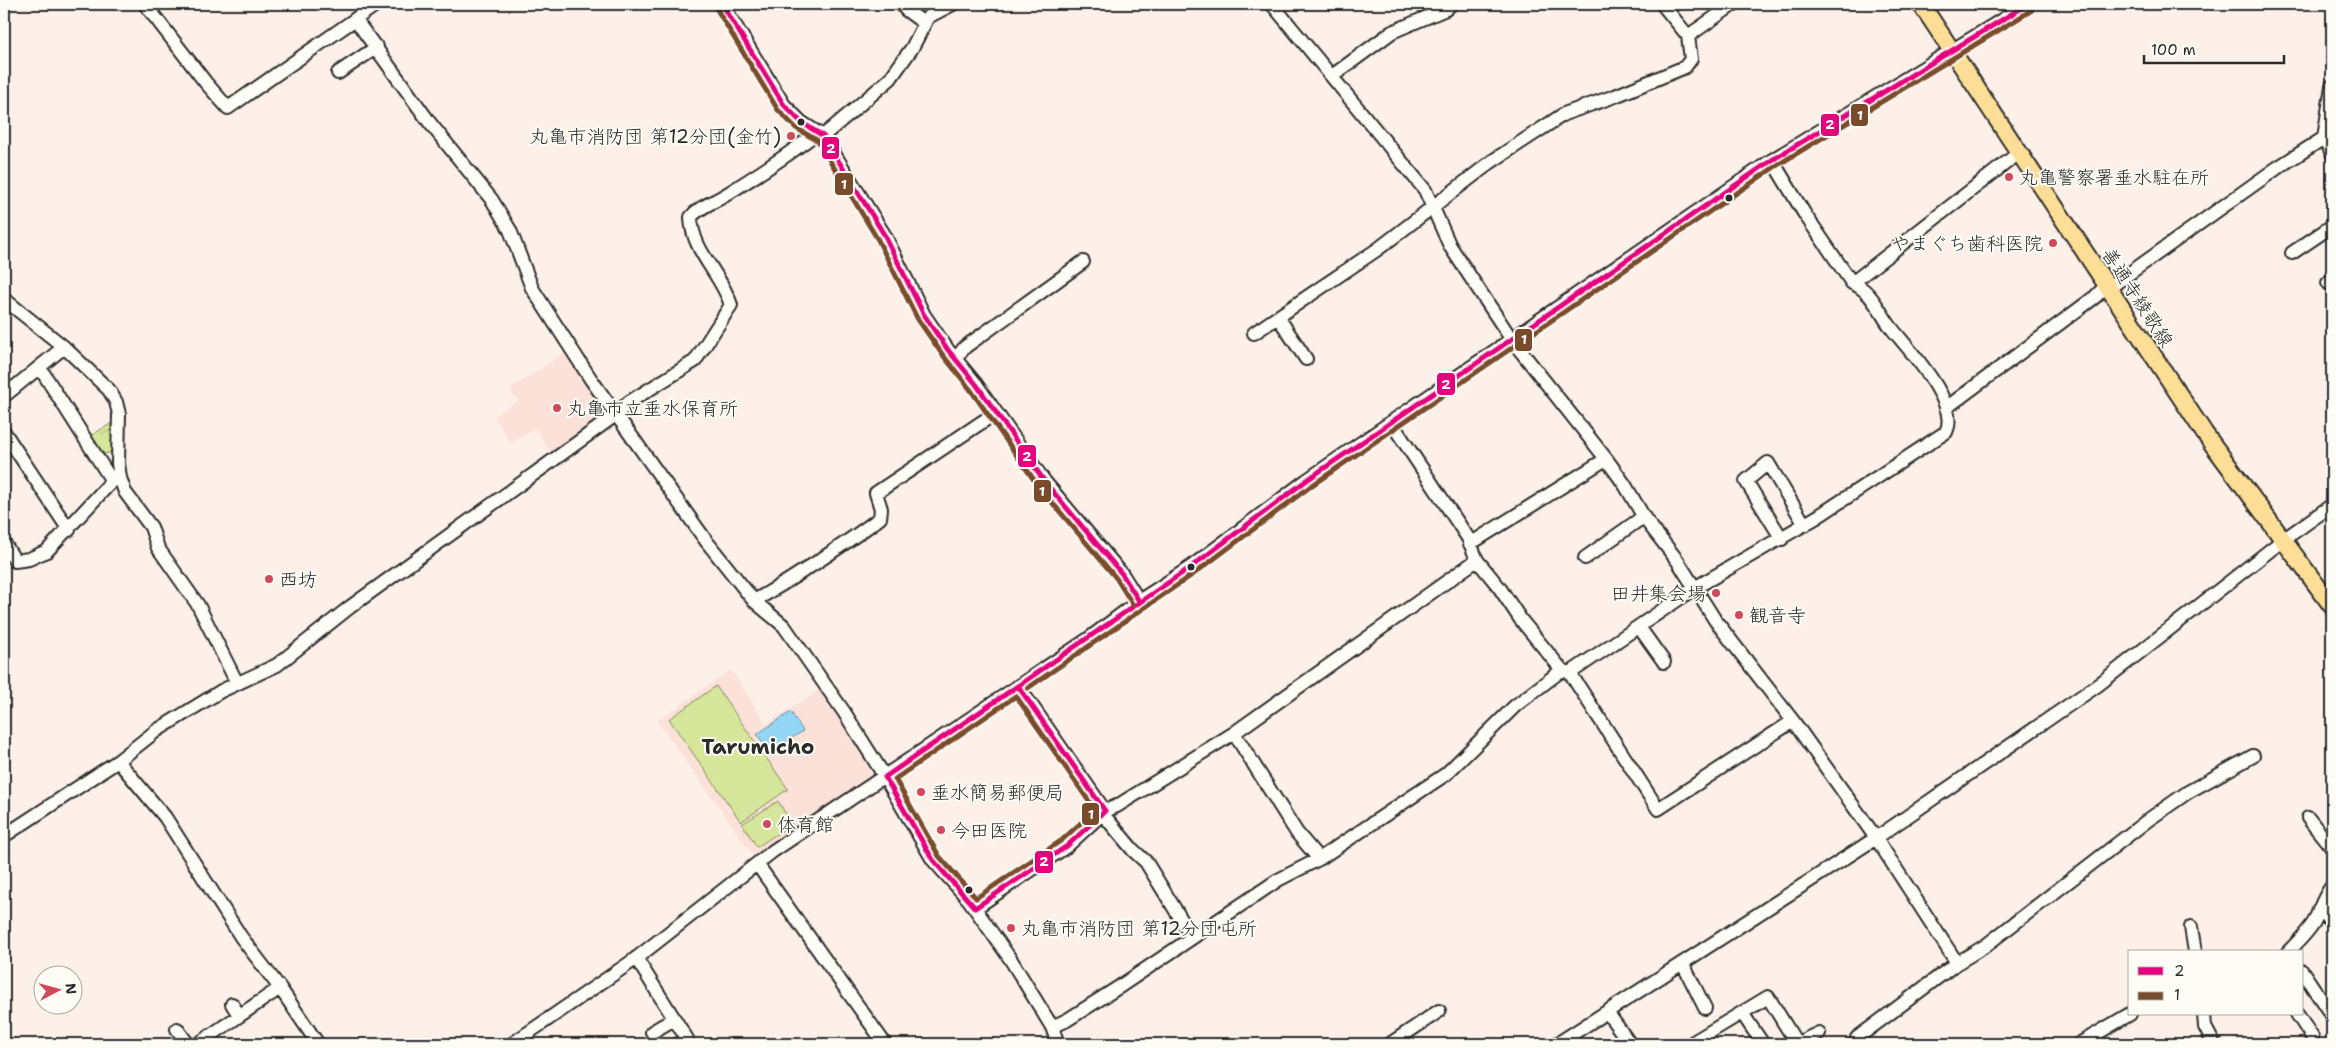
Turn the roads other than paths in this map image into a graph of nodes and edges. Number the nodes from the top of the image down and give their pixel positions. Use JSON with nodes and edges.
{"nodes":[{"id":1,"x":145,"y":4,"type":"edge"},
{"id":2,"x":377,"y":4,"type":"edge"},
{"id":3,"x":722,"y":4,"type":"edge"},
{"id":4,"x":902,"y":4,"type":"edge"},
{"id":5,"x":953,"y":4,"type":"edge"},
{"id":6,"x":1272,"y":4,"type":"edge"},
{"id":7,"x":1451,"y":4,"type":"edge"},
{"id":8,"x":1662,"y":4,"type":"edge"},
{"id":9,"x":1734,"y":4,"type":"edge"},
{"id":10,"x":1921,"y":4,"type":"edge"},
{"id":11,"x":2028,"y":4,"type":"edge"},
{"id":12,"x":355,"y":19,"type":"junction"},
{"id":13,"x":924,"y":23,"type":"junction"},
{"id":14,"x":1688,"y":36,"type":"junction"},
{"id":15,"x":377,"y":47,"type":"junction"},
{"id":16,"x":1952,"y":50,"type":"junction"},
{"id":17,"x":338,"y":72,"type":"dead end"},
{"id":18,"x":1332,"y":76,"type":"junction"},
{"id":19,"x":2332,"y":86,"type":"edge"},
{"id":20,"x":820,"y":135,"type":"junction"},
{"id":21,"x":2324,"y":138,"type":"junction"},
{"id":22,"x":2020,"y":152,"type":"junction"},
{"id":23,"x":2332,"y":154,"type":"edge"},
{"id":24,"x":1772,"y":160,"type":"junction"},
{"id":25,"x":1434,"y":207,"type":"junction"},
{"id":26,"x":2332,"y":226,"type":"edge"},
{"id":27,"x":2292,"y":253,"type":"dead end"},
{"id":28,"x":1083,"y":262,"type":"dead end"},
{"id":29,"x":1852,"y":283,"type":"junction"},
{"id":30,"x":2106,"y":286,"type":"junction"},
{"id":31,"x":4,"y":299,"type":"edge"},
{"id":32,"x":1278,"y":317,"type":"junction"},
{"id":33,"x":1254,"y":333,"type":"dead end"},
{"id":34,"x":1512,"y":340,"type":"junction"},
{"id":35,"x":64,"y":347,"type":"junction"},
{"id":36,"x":956,"y":358,"type":"junction"},
{"id":37,"x":1306,"y":359,"type":"dead end"},
{"id":38,"x":40,"y":368,"type":"junction"},
{"id":39,"x":4,"y":396,"type":"edge"},
{"id":40,"x":994,"y":408,"type":"junction"},
{"id":41,"x":1946,"y":408,"type":"junction"},
{"id":42,"x":617,"y":414,"type":"junction"},
{"id":43,"x":1391,"y":422,"type":"junction"},
{"id":44,"x":4,"y":432,"type":"edge"},
{"id":45,"x":1606,"y":459,"type":"junction"},
{"id":46,"x":116,"y":479,"type":"junction"},
{"id":47,"x":2332,"y":505,"type":"edge"},
{"id":48,"x":1643,"y":517,"type":"junction"},
{"id":49,"x":1805,"y":525,"type":"junction"},
{"id":50,"x":69,"y":530,"type":"junction"},
{"id":51,"x":1782,"y":539,"type":"junction"},
{"id":52,"x":2283,"y":540,"type":"junction"},
{"id":53,"x":4,"y":543,"type":"edge"},
{"id":54,"x":1470,"y":544,"type":"junction"},
{"id":55,"x":1585,"y":558,"type":"dead end"},
{"id":56,"x":1477,"y":560,"type":"junction"},
{"id":57,"x":1695,"y":589,"type":"junction"},
{"id":58,"x":754,"y":601,"type":"junction"},
{"id":59,"x":1139,"y":601,"type":"junction"},
{"id":60,"x":2332,"y":606,"type":"edge"},
{"id":61,"x":1639,"y":627,"type":"junction"},
{"id":62,"x":1664,"y":662,"type":"dead end"},
{"id":63,"x":1566,"y":671,"type":"junction"},
{"id":64,"x":237,"y":683,"type":"junction"},
{"id":65,"x":1018,"y":686,"type":"junction"},
{"id":66,"x":1793,"y":720,"type":"junction"},
{"id":67,"x":1234,"y":734,"type":"junction"},
{"id":68,"x":2253,"y":756,"type":"dead end"},
{"id":69,"x":118,"y":761,"type":"junction"},
{"id":70,"x":885,"y":777,"type":"junction"},
{"id":71,"x":1103,"y":812,"type":"junction"},
{"id":72,"x":2308,"y":818,"type":"dead end"},
{"id":73,"x":4,"y":836,"type":"edge"},
{"id":74,"x":1876,"y":838,"type":"junction"},
{"id":75,"x":2332,"y":848,"type":"edge"},
{"id":76,"x":1319,"y":859,"type":"junction"},
{"id":77,"x":757,"y":864,"type":"junction"},
{"id":78,"x":2332,"y":886,"type":"edge"},
{"id":79,"x":975,"y":908,"type":"junction"},
{"id":80,"x":2319,"y":909,"type":"junction"},
{"id":81,"x":2332,"y":921,"type":"edge"},
{"id":82,"x":2191,"y":927,"type":"dead end"},
{"id":83,"x":1192,"y":937,"type":"junction"},
{"id":84,"x":2195,"y":950,"type":"edge"},
{"id":85,"x":2290,"y":950,"type":"edge"},
{"id":86,"x":636,"y":958,"type":"junction"},
{"id":87,"x":1957,"y":963,"type":"junction"},
{"id":88,"x":1682,"y":964,"type":"junction"},
{"id":89,"x":2304,"y":974,"type":"edge"},
{"id":90,"x":280,"y":988,"type":"junction"},
{"id":91,"x":1705,"y":1008,"type":"dead end"},
{"id":92,"x":1439,"y":1011,"type":"dead end"},
{"id":93,"x":1607,"y":1012,"type":"junction"},
{"id":94,"x":1742,"y":1013,"type":"junction"},
{"id":95,"x":2128,"y":1015,"type":"edge"},
{"id":96,"x":2204,"y":1016,"type":"edge"},
{"id":97,"x":2298,"y":1016,"type":"edge"},
{"id":98,"x":2332,"y":1016,"type":"edge"},
{"id":99,"x":674,"y":1019,"type":"junction"},
{"id":100,"x":1052,"y":1027,"type":"junction"},
{"id":101,"x":177,"y":1029,"type":"dead end"},
{"id":102,"x":652,"y":1032,"type":"dead end"},
{"id":103,"x":1819,"y":1033,"type":"dead end"},
{"id":104,"x":1857,"y":1038,"type":"dead end"},
{"id":105,"x":2312,"y":1038,"type":"dead end"},
{"id":106,"x":515,"y":1043,"type":"edge"},
{"id":107,"x":188,"y":1044,"type":"edge"},
{"id":108,"x":198,"y":1044,"type":"edge"},
{"id":109,"x":318,"y":1044,"type":"edge"},
{"id":110,"x":678,"y":1044,"type":"edge"},
{"id":111,"x":885,"y":1044,"type":"edge"},
{"id":112,"x":1058,"y":1044,"type":"edge"},
{"id":113,"x":1390,"y":1044,"type":"edge"},
{"id":114,"x":1557,"y":1044,"type":"edge"},
{"id":115,"x":1630,"y":1044,"type":"edge"},
{"id":116,"x":1690,"y":1044,"type":"edge"},
{"id":117,"x":1763,"y":1044,"type":"edge"},
{"id":118,"x":1797,"y":1044,"type":"edge"},
{"id":119,"x":2079,"y":1044,"type":"edge"},
{"id":120,"x":2214,"y":1044,"type":"edge"}],
"edges":[{"from":1,"to":12,"type":"street"},
{"from":2,"to":12,"type":"street"},
{"from":3,"to":20,"type":"street"},
{"from":4,"to":13,"type":"street"},
{"from":5,"to":13,"type":"street"},
{"from":6,"to":18,"type":"street"},
{"from":7,"to":18,"type":"street"},
{"from":8,"to":14,"type":"street"},
{"from":9,"to":14,"type":"street"},
{"from":10,"to":16,"type":"main road","name":"善通寺綾歌線"},
{"from":11,"to":16,"type":"street"},
{"from":12,"to":15,"type":"street"},
{"from":13,"to":20,"type":"street"},
{"from":14,"to":25,"type":"street"},
{"from":15,"to":17,"type":"street"},
{"from":15,"to":42,"type":"street"},
{"from":16,"to":22,"type":"main road","name":"善通寺綾歌線"},
{"from":16,"to":24,"type":"street"},
{"from":18,"to":25,"type":"street"},
{"from":19,"to":21,"type":"street"},
{"from":20,"to":36,"type":"street"},
{"from":20,"to":42,"type":"street"},
{"from":21,"to":23,"type":"street"},
{"from":21,"to":30,"type":"street"},
{"from":22,"to":29,"type":"street"},
{"from":22,"to":30,"type":"main road","name":"善通寺綾歌線"},
{"from":24,"to":29,"type":"street"},
{"from":24,"to":34,"type":"street"},
{"from":25,"to":32,"type":"street"},
{"from":25,"to":34,"type":"street"},
{"from":26,"to":27,"type":"street"},
{"from":28,"to":36,"type":"street"},
{"from":29,"to":41,"type":"street"},
{"from":30,"to":41,"type":"street"},
{"from":30,"to":52,"type":"main road","name":"善通寺綾歌線"},
{"from":31,"to":35,"type":"street"},
{"from":32,"to":33,"type":"street"},
{"from":32,"to":37,"type":"street"},
{"from":34,"to":43,"type":"street"},
{"from":34,"to":45,"type":"street"},
{"from":35,"to":38,"type":"street"},
{"from":35,"to":46,"type":"street"},
{"from":36,"to":40,"type":"street"},
{"from":38,"to":39,"type":"street"},
{"from":38,"to":46,"type":"street"},
{"from":40,"to":58,"type":"street"},
{"from":40,"to":59,"type":"street"},
{"from":41,"to":49,"type":"street"},
{"from":42,"to":58,"type":"street"},
{"from":42,"to":64,"type":"street"},
{"from":43,"to":54,"type":"street"},
{"from":43,"to":59,"type":"street"},
{"from":44,"to":50,"type":"street"},
{"from":45,"to":48,"type":"street"},
{"from":45,"to":54,"type":"street"},
{"from":46,"to":50,"type":"street"},
{"from":46,"to":64,"type":"street"},
{"from":47,"to":52,"type":"street"},
{"from":48,"to":55,"type":"street"},
{"from":48,"to":57,"type":"street"},
{"from":49,"to":51,"type":"street"},
{"from":49,"to":51,"type":"street"},
{"from":50,"to":53,"type":"street"},
{"from":51,"to":57,"type":"street"},
{"from":52,"to":60,"type":"main road","name":"善通寺綾歌線"},
{"from":52,"to":74,"type":"street"},
{"from":54,"to":56,"type":"street"},
{"from":56,"to":63,"type":"street"},
{"from":56,"to":67,"type":"street"},
{"from":57,"to":61,"type":"street"},
{"from":57,"to":66,"type":"street"},
{"from":58,"to":70,"type":"street"},
{"from":59,"to":65,"type":"street"},
{"from":61,"to":62,"type":"street"},
{"from":61,"to":63,"type":"street"},
{"from":63,"to":66,"type":"street"},
{"from":63,"to":76,"type":"street"},
{"from":64,"to":69,"type":"street"},
{"from":65,"to":70,"type":"street"},
{"from":65,"to":71,"type":"street"},
{"from":66,"to":74,"type":"street"},
{"from":67,"to":71,"type":"street"},
{"from":67,"to":76,"type":"street"},
{"from":68,"to":87,"type":"street"},
{"from":69,"to":73,"type":"street"},
{"from":69,"to":90,"type":"street"},
{"from":70,"to":77,"type":"street"},
{"from":70,"to":79,"type":"street"},
{"from":71,"to":79,"type":"street"},
{"from":71,"to":83,"type":"street"},
{"from":72,"to":75,"type":"street"},
{"from":74,"to":87,"type":"street"},
{"from":74,"to":88,"type":"street"},
{"from":76,"to":83,"type":"street"},
{"from":77,"to":86,"type":"street"},
{"from":77,"to":111,"type":"street"},
{"from":78,"to":80,"type":"street"},
{"from":79,"to":100,"type":"street"},
{"from":80,"to":81,"type":"street"},
{"from":80,"to":85,"type":"street"},
{"from":82,"to":84,"type":"street"},
{"from":83,"to":100,"type":"street"},
{"from":86,"to":99,"type":"street"},
{"from":86,"to":106,"type":"street"},
{"from":87,"to":104,"type":"street"},
{"from":88,"to":91,"type":"street"},
{"from":88,"to":93,"type":"street"},
{"from":89,"to":98,"type":"street"},
{"from":90,"to":108,"type":"street"},
{"from":90,"to":109,"type":"street"},
{"from":92,"to":113,"type":"street"},
{"from":93,"to":114,"type":"street"},
{"from":93,"to":115,"type":"street"},
{"from":94,"to":116,"type":"street"},
{"from":94,"to":117,"type":"street"},
{"from":94,"to":118,"type":"street"},
{"from":95,"to":119,"type":"street"},
{"from":96,"to":120,"type":"street"},
{"from":97,"to":105,"type":"street"},
{"from":99,"to":102,"type":"street"},
{"from":99,"to":110,"type":"street"},
{"from":100,"to":112,"type":"street"},
{"from":101,"to":107,"type":"street"},
{"from":103,"to":118,"type":"street"}]}
